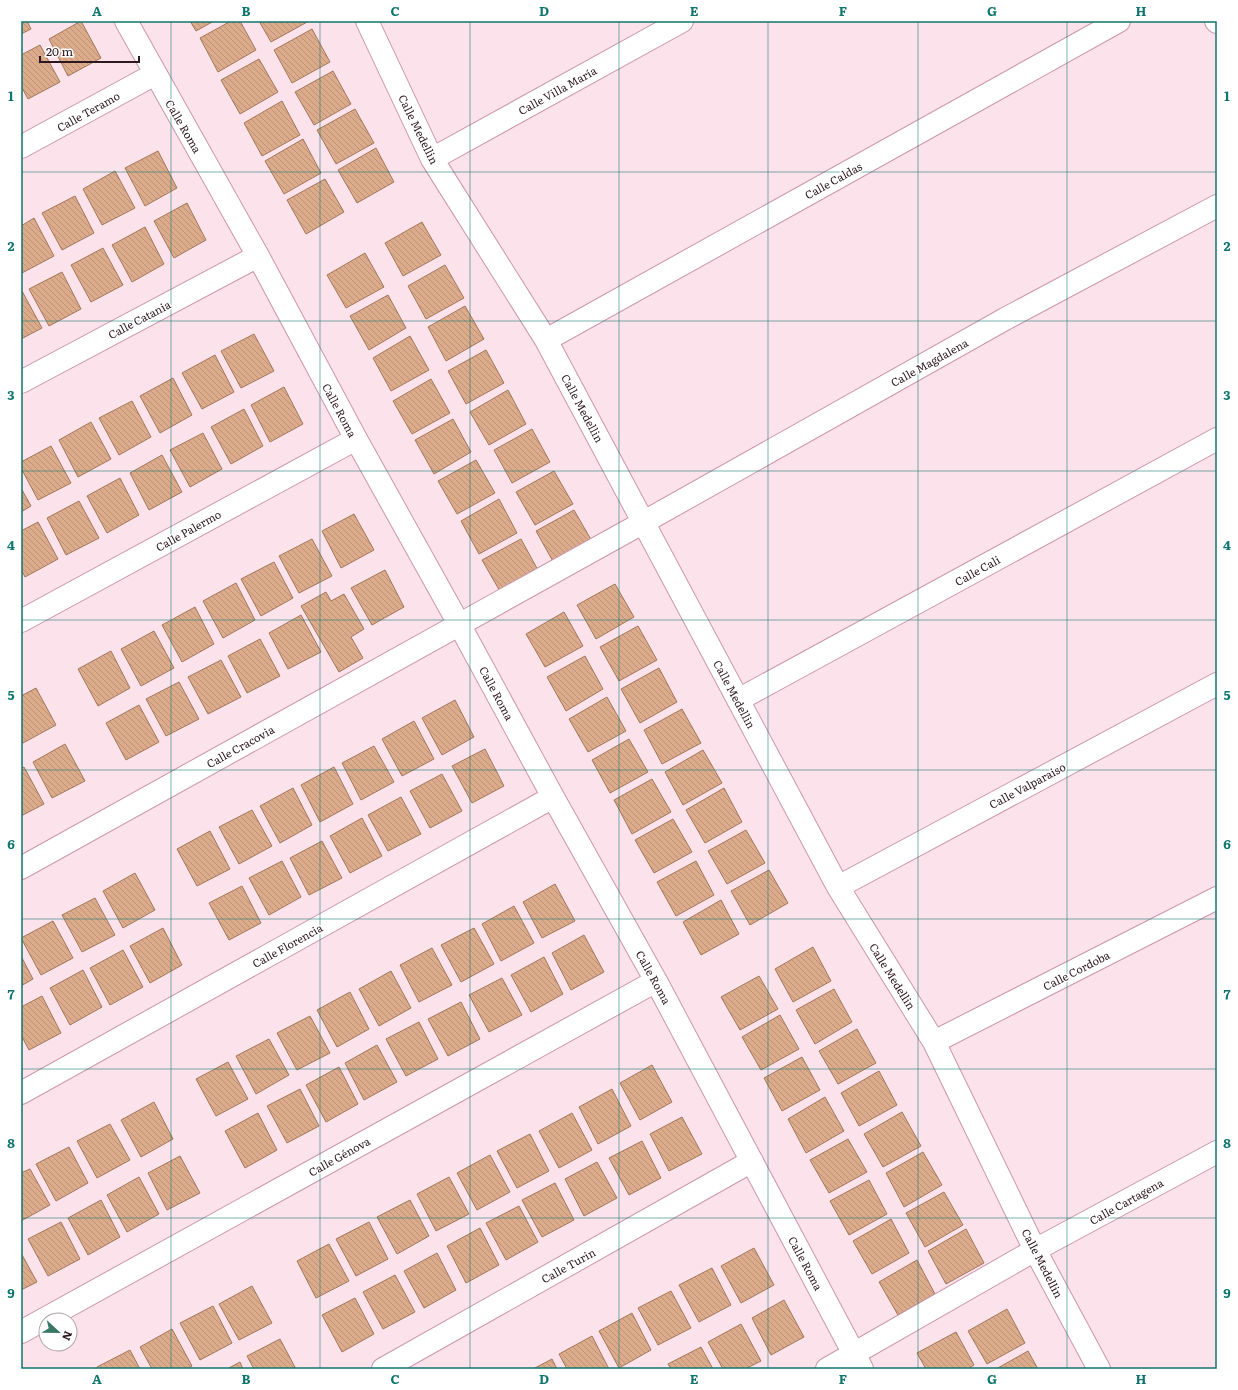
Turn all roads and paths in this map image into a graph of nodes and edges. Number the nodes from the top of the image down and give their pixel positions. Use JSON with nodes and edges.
{"nodes":[{"id":1,"x":126,"y":21,"type":"edge"},
{"id":2,"x":367,"y":21,"type":"edge"},
{"id":3,"x":682,"y":21,"type":"edge"},
{"id":4,"x":1119,"y":21,"type":"edge"},
{"id":5,"x":155,"y":74,"type":"junction"},
{"id":6,"x":21,"y":147,"type":"edge"},
{"id":7,"x":432,"y":159,"type":"junction"},
{"id":8,"x":1217,"y":206,"type":"edge"},
{"id":9,"x":258,"y":256,"type":"junction"},
{"id":10,"x":546,"y":340,"type":"junction"},
{"id":11,"x":21,"y":382,"type":"edge"},
{"id":12,"x":356,"y":439,"type":"junction"},
{"id":13,"x":1217,"y":439,"type":"edge"},
{"id":14,"x":644,"y":522,"type":"junction"},
{"id":15,"x":21,"y":621,"type":"edge"},
{"id":16,"x":459,"y":624,"type":"junction"},
{"id":17,"x":1217,"y":684,"type":"edge"},
{"id":18,"x":738,"y":700,"type":"junction"},
{"id":19,"x":553,"y":798,"type":"junction"},
{"id":20,"x":21,"y":868,"type":"edge"},
{"id":21,"x":838,"y":887,"type":"junction"},
{"id":22,"x":1217,"y":898,"type":"edge"},
{"id":23,"x":656,"y":981,"type":"junction"},
{"id":24,"x":934,"y":1042,"type":"junction"},
{"id":25,"x":21,"y":1093,"type":"edge"},
{"id":26,"x":1217,"y":1152,"type":"edge"},
{"id":27,"x":752,"y":1161,"type":"junction"},
{"id":28,"x":1035,"y":1250,"type":"junction"},
{"id":29,"x":21,"y":1332,"type":"edge"},
{"id":30,"x":858,"y":1362,"type":"edge"},
{"id":31,"x":383,"y":1369,"type":"edge"},
{"id":32,"x":827,"y":1369,"type":"edge"},
{"id":33,"x":1098,"y":1369,"type":"edge"}],
"edges":[{"from":1,"to":5,"type":"street","name":"Calle Roma"},
{"from":2,"to":7,"type":"street","name":"Calle Medellin"},
{"from":3,"to":7,"type":"street","name":"Calle Villa María"},
{"from":4,"to":10,"type":"street","name":"Calle Caldas"},
{"from":5,"to":6,"type":"street","name":"Calle Teramo"},
{"from":5,"to":9,"type":"street","name":"Calle Roma"},
{"from":7,"to":10,"type":"street","name":"Calle Medellin"},
{"from":8,"to":14,"type":"street","name":"Calle Magdalena"},
{"from":9,"to":11,"type":"street","name":"Calle Catania"},
{"from":9,"to":12,"type":"street","name":"Calle Roma"},
{"from":10,"to":14,"type":"street","name":"Calle Medellin"},
{"from":12,"to":15,"type":"street","name":"Calle Palermo"},
{"from":12,"to":16,"type":"street","name":"Calle Roma"},
{"from":13,"to":18,"type":"street","name":"Calle Cali"},
{"from":14,"to":16,"type":"street","name":"Calle Magdalena"},
{"from":14,"to":18,"type":"street","name":"Calle Medellin"},
{"from":16,"to":19,"type":"street","name":"Calle Roma"},
{"from":16,"to":20,"type":"street","name":"Calle Cracovia"},
{"from":17,"to":21,"type":"street","name":"Calle Valparaiso"},
{"from":18,"to":21,"type":"street","name":"Calle Medellin"},
{"from":19,"to":23,"type":"street","name":"Calle Roma"},
{"from":19,"to":25,"type":"street","name":"Calle Florencia"},
{"from":21,"to":24,"type":"street","name":"Calle Medellin"},
{"from":22,"to":24,"type":"street","name":"Calle Cordoba"},
{"from":23,"to":27,"type":"street","name":"Calle Roma"},
{"from":23,"to":29,"type":"street","name":"Calle Génova"},
{"from":24,"to":28,"type":"street","name":"Calle Medellin"},
{"from":26,"to":28,"type":"street","name":"Calle Cartagena"},
{"from":27,"to":30,"type":"street","name":"Calle Roma"},
{"from":27,"to":31,"type":"street","name":"Calle Turin"},
{"from":28,"to":30,"type":"street","name":"Calle Cartagena"},
{"from":28,"to":33,"type":"street","name":"Calle Medellin"},
{"from":30,"to":32,"type":"street","name":"Calle Cartagena"}]}
